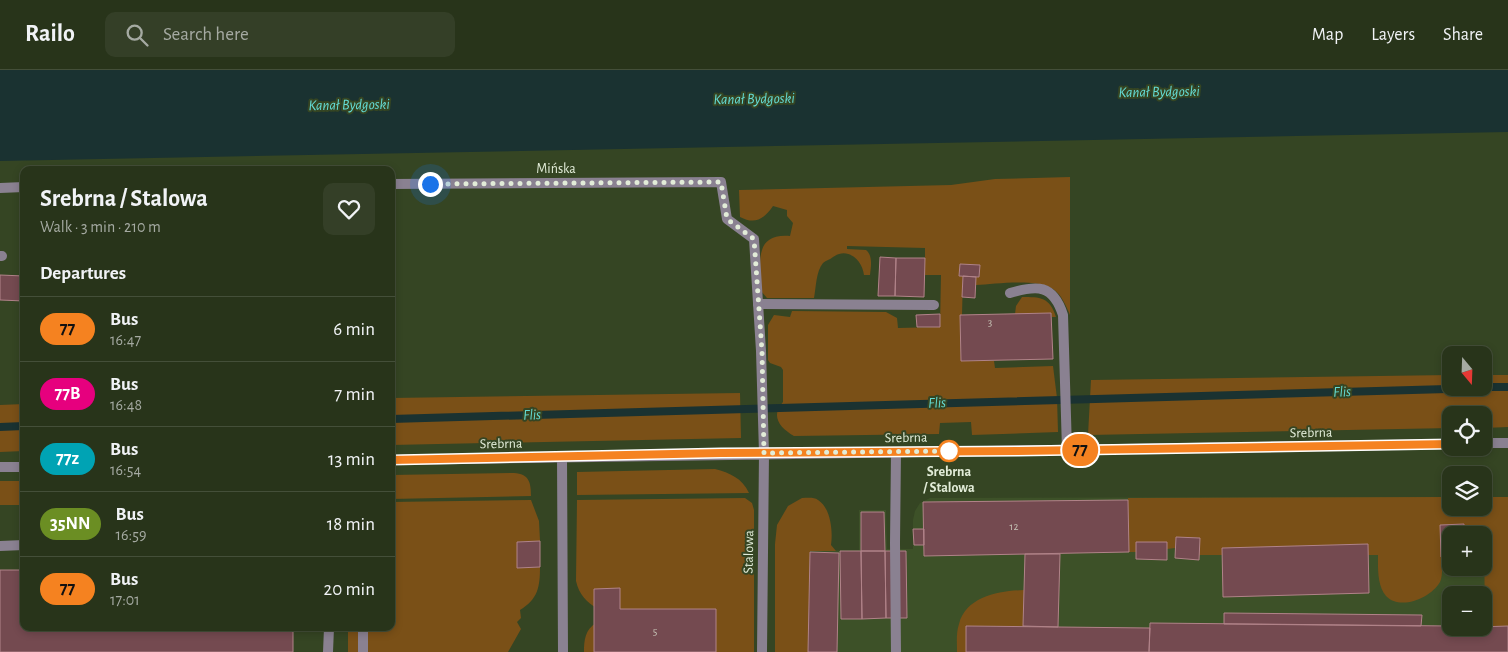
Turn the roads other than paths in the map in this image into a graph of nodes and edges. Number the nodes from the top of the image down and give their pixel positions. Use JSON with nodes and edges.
{"nodes":[{"id":1,"x":721,"y":182,"type":"joint"},
{"id":2,"x":395,"y":184,"type":"edge"},
{"id":3,"x":20,"y":187,"type":"edge"},
{"id":4,"x":0,"y":188,"type":"edge"},
{"id":5,"x":1010,"y":293,"type":"dead end"},
{"id":6,"x":758,"y":304,"type":"junction"},
{"id":7,"x":934,"y":305,"type":"dead end"},
{"id":8,"x":1492,"y":443,"type":"edge"},
{"id":9,"x":1508,"y":443,"type":"edge"},
{"id":10,"x":1442,"y":444,"type":"edge"},
{"id":11,"x":1067,"y":450,"type":"junction"},
{"id":12,"x":896,"y":452,"type":"junction"},
{"id":13,"x":764,"y":453,"type":"junction"},
{"id":14,"x":562,"y":456,"type":"junction"},
{"id":15,"x":395,"y":460,"type":"edge"},
{"id":16,"x":0,"y":467,"type":"edge"},
{"id":17,"x":20,"y":467,"type":"edge"},
{"id":18,"x":20,"y":545,"type":"edge"},
{"id":19,"x":0,"y":546,"type":"edge"},
{"id":20,"x":329,"y":631,"type":"edge"},
{"id":21,"x":363,"y":631,"type":"edge"},
{"id":22,"x":328,"y":652,"type":"edge"},
{"id":23,"x":363,"y":652,"type":"edge"},
{"id":24,"x":563,"y":652,"type":"edge"},
{"id":25,"x":762,"y":652,"type":"edge"},
{"id":26,"x":896,"y":652,"type":"edge"}],
"edges":[{"from":1,"to":2,"type":"street","name":"Mińska"},
{"from":1,"to":6,"type":"street","name":"Stalowa"},
{"from":3,"to":4,"type":"street"},
{"from":5,"to":11,"type":"street"},
{"from":6,"to":7,"type":"street"},
{"from":6,"to":13,"type":"street","name":"Stalowa"},
{"from":8,"to":9,"type":"street"},
{"from":10,"to":11,"type":"street","name":"Srebrna"},
{"from":11,"to":12,"type":"street","name":"Srebrna"},
{"from":12,"to":13,"type":"street","name":"Srebrna"},
{"from":12,"to":26,"type":"street"},
{"from":13,"to":14,"type":"street","name":"Srebrna"},
{"from":13,"to":25,"type":"street","name":"Stalowa"},
{"from":14,"to":15,"type":"street","name":"Srebrna"},
{"from":14,"to":24,"type":"street"},
{"from":16,"to":17,"type":"street"},
{"from":18,"to":19,"type":"street"},
{"from":20,"to":22,"type":"street"},
{"from":21,"to":23,"type":"street"}]}
